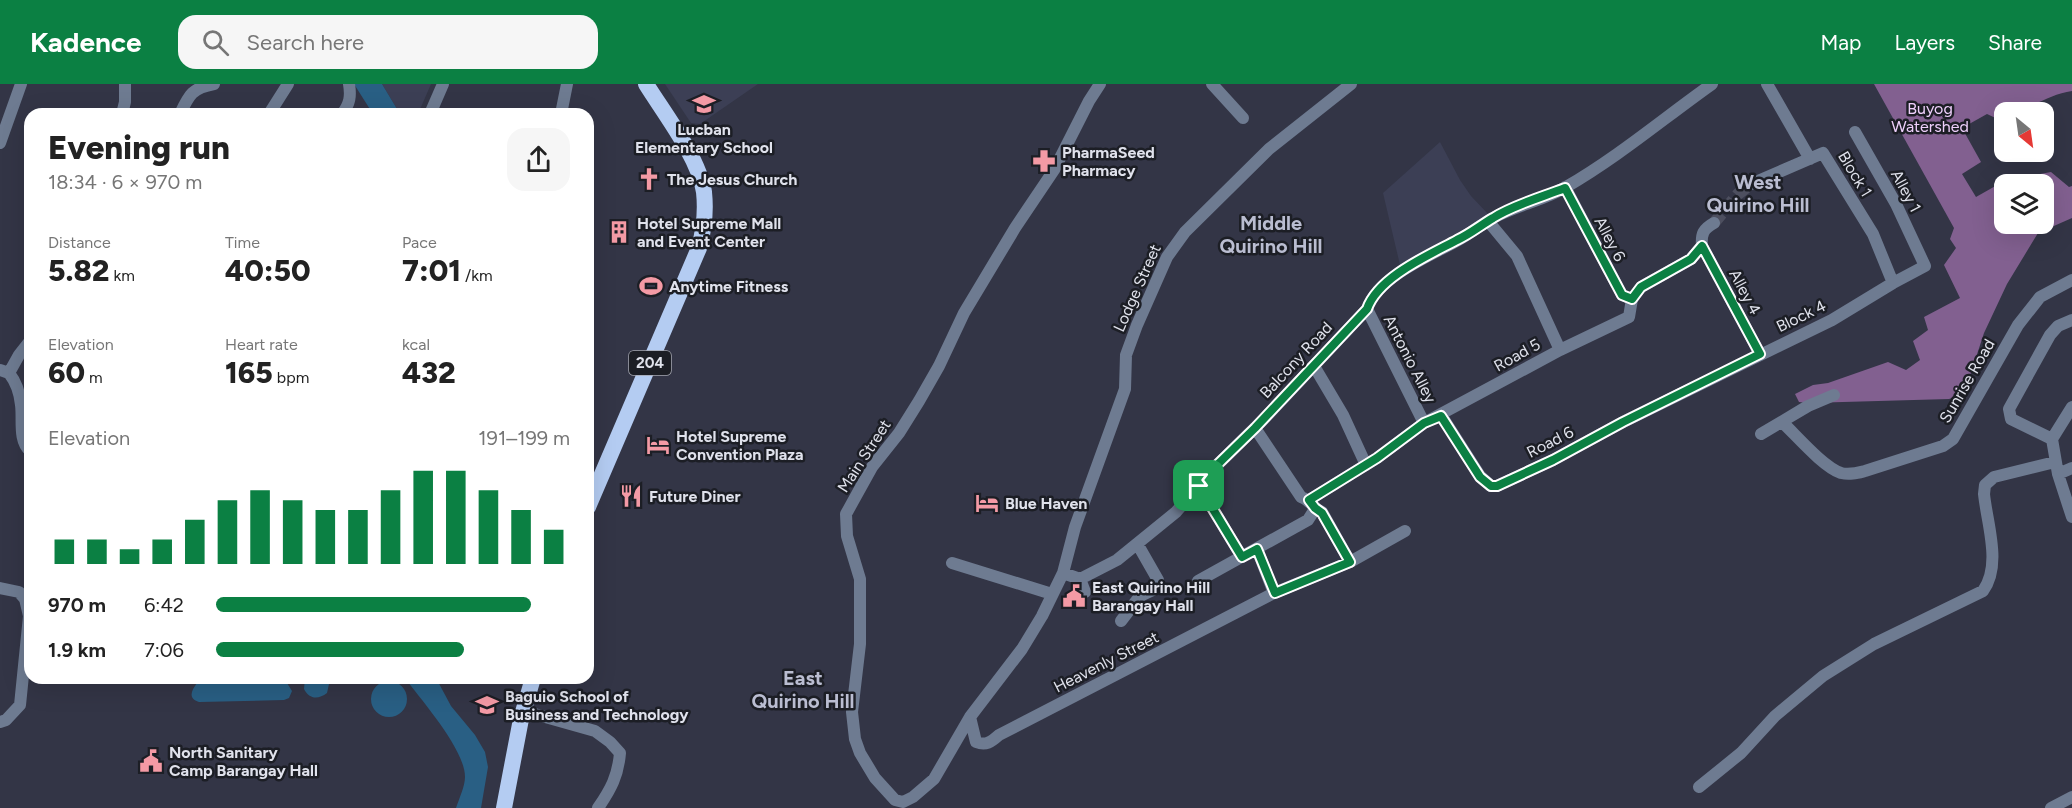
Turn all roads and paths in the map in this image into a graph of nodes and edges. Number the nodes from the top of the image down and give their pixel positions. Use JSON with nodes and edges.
{"nodes":[{"id":1,"x":21,"y":84,"type":"edge"},
{"id":2,"x":125,"y":84,"type":"edge"},
{"id":3,"x":214,"y":84,"type":"edge"},
{"id":4,"x":288,"y":84,"type":"edge"},
{"id":5,"x":349,"y":84,"type":"edge"},
{"id":6,"x":443,"y":84,"type":"edge"},
{"id":7,"x":567,"y":84,"type":"edge"},
{"id":8,"x":646,"y":84,"type":"edge"},
{"id":9,"x":1212,"y":84,"type":"edge"},
{"id":10,"x":1351,"y":84,"type":"edge"},
{"id":11,"x":1712,"y":84,"type":"edge"},
{"id":12,"x":1767,"y":84,"type":"edge"},
{"id":13,"x":1102,"y":85,"type":"edge"},
{"id":14,"x":124,"y":108,"type":"edge"},
{"id":15,"x":184,"y":108,"type":"edge"},
{"id":16,"x":273,"y":108,"type":"edge"},
{"id":17,"x":347,"y":108,"type":"edge"},
{"id":18,"x":433,"y":108,"type":"edge"},
{"id":19,"x":562,"y":108,"type":"edge"},
{"id":20,"x":1243,"y":118,"type":"dead end"},
{"id":21,"x":1856,"y":132,"type":"dead end"},
{"id":22,"x":0,"y":143,"type":"edge"},
{"id":23,"x":1809,"y":159,"type":"junction"},
{"id":24,"x":1751,"y":184,"type":"tunnel mouth"},
{"id":25,"x":1565,"y":188,"type":"junction"},
{"id":26,"x":1488,"y":221,"type":"junction"},
{"id":27,"x":1714,"y":223,"type":"tunnel mouth"},
{"id":28,"x":1702,"y":246,"type":"junction"},
{"id":29,"x":1925,"y":266,"type":"joint"},
{"id":30,"x":2072,"y":280,"type":"edge"},
{"id":31,"x":1893,"y":283,"type":"junction"},
{"id":32,"x":1632,"y":299,"type":"junction"},
{"id":33,"x":1367,"y":309,"type":"junction"},
{"id":34,"x":2072,"y":320,"type":"edge"},
{"id":35,"x":24,"y":349,"type":"edge"},
{"id":36,"x":1560,"y":350,"type":"junction"},
{"id":37,"x":1760,"y":354,"type":"junction"},
{"id":38,"x":1314,"y":366,"type":"junction"},
{"id":39,"x":5,"y":372,"type":"edge"},
{"id":40,"x":1834,"y":396,"type":"dead end"},
{"id":41,"x":2072,"y":407,"type":"edge"},
{"id":42,"x":1441,"y":416,"type":"junction"},
{"id":43,"x":1623,"y":422,"type":"joint"},
{"id":44,"x":1782,"y":422,"type":"junction"},
{"id":45,"x":1424,"y":423,"type":"junction"},
{"id":46,"x":1255,"y":428,"type":"junction"},
{"id":47,"x":1761,"y":434,"type":"dead end"},
{"id":48,"x":2052,"y":439,"type":"junction"},
{"id":49,"x":24,"y":443,"type":"edge"},
{"id":50,"x":1366,"y":465,"type":"junction"},
{"id":51,"x":2057,"y":468,"type":"junction"},
{"id":52,"x":2072,"y":468,"type":"edge"},
{"id":53,"x":1199,"y":486,"type":"junction"},
{"id":54,"x":594,"y":493,"type":"edge"},
{"id":55,"x":1312,"y":504,"type":"junction"},
{"id":56,"x":2072,"y":517,"type":"edge"},
{"id":57,"x":1405,"y":531,"type":"dead end"},
{"id":58,"x":1138,"y":545,"type":"junction"},
{"id":59,"x":1257,"y":549,"type":"junction"},
{"id":60,"x":1242,"y":557,"type":"junction"},
{"id":61,"x":1350,"y":562,"type":"junction"},
{"id":62,"x":952,"y":563,"type":"dead end"},
{"id":63,"x":1063,"y":573,"type":"junction"},
{"id":64,"x":1080,"y":579,"type":"junction"},
{"id":65,"x":1198,"y":581,"type":"dead end"},
{"id":66,"x":0,"y":588,"type":"edge"},
{"id":67,"x":1085,"y":592,"type":"dead end"},
{"id":68,"x":1275,"y":593,"type":"junction"},
{"id":69,"x":1052,"y":594,"type":"junction"},
{"id":70,"x":24,"y":597,"type":"edge"},
{"id":71,"x":1121,"y":621,"type":"dead end"},
{"id":72,"x":24,"y":665,"type":"edge"},
{"id":73,"x":531,"y":684,"type":"edge"},
{"id":74,"x":524,"y":711,"type":"junction"},
{"id":75,"x":970,"y":717,"type":"junction"},
{"id":76,"x":0,"y":722,"type":"edge"},
{"id":77,"x":1699,"y":787,"type":"dead end"},
{"id":78,"x":2072,"y":797,"type":"edge"},
{"id":79,"x":504,"y":808,"type":"edge"},
{"id":80,"x":598,"y":808,"type":"edge"},
{"id":81,"x":2051,"y":808,"type":"edge"}],
"edges":[{"from":1,"to":22,"type":"street"},
{"from":2,"to":14,"type":"street"},
{"from":3,"to":15,"type":"street"},
{"from":4,"to":16,"type":"street"},
{"from":5,"to":17,"type":"street"},
{"from":6,"to":18,"type":"street"},
{"from":7,"to":19,"type":"street"},
{"from":8,"to":54,"type":"highway","number":"204"},
{"from":9,"to":20,"type":"street"},
{"from":10,"to":63,"type":"street","name":"Lodge Street"},
{"from":11,"to":25,"type":"street","name":"Balcony Road"},
{"from":12,"to":23,"type":"street"},
{"from":13,"to":75,"type":"street","name":"Main Street"},
{"from":21,"to":29,"type":"street","name":"Alley 1"},
{"from":23,"to":24,"type":"street","name":"Block 1"},
{"from":23,"to":31,"type":"street","name":"Block 1"},
{"from":25,"to":26,"type":"street","name":"Balcony Road"},
{"from":25,"to":32,"type":"street","name":"Alley 6"},
{"from":26,"to":33,"type":"street","name":"Balcony Road"},
{"from":26,"to":36,"type":"street"},
{"from":27,"to":28,"type":"street"},
{"from":28,"to":32,"type":"street"},
{"from":28,"to":37,"type":"street","name":"Alley 4"},
{"from":29,"to":31,"type":"street","name":"Block 4"},
{"from":30,"to":44,"type":"street","name":"Sunrise Road"},
{"from":31,"to":37,"type":"street","name":"Block 4"},
{"from":32,"to":36,"type":"street","name":"Road 5"},
{"from":33,"to":38,"type":"street","name":"Balcony Road"},
{"from":33,"to":45,"type":"street","name":"Antonio Alley"},
{"from":34,"to":48,"type":"street"},
{"from":35,"to":39,"type":"street"},
{"from":36,"to":42,"type":"street","name":"Road 5"},
{"from":37,"to":43,"type":"street","name":"Block 4"},
{"from":38,"to":46,"type":"street","name":"Balcony Road"},
{"from":38,"to":50,"type":"street"},
{"from":39,"to":49,"type":"street"},
{"from":40,"to":44,"type":"street"},
{"from":41,"to":48,"type":"street"},
{"from":42,"to":43,"type":"street","name":"Road 6"},
{"from":42,"to":45,"type":"street","name":"Road 5"},
{"from":44,"to":47,"type":"street"},
{"from":45,"to":50,"type":"street","name":"Road 5"},
{"from":46,"to":53,"type":"street","name":"Balcony Road"},
{"from":46,"to":55,"type":"street"},
{"from":48,"to":51,"type":"street"},
{"from":50,"to":55,"type":"street","name":"Road 5"},
{"from":51,"to":52,"type":"street"},
{"from":51,"to":56,"type":"street"},
{"from":51,"to":77,"type":"street"},
{"from":53,"to":58,"type":"street","name":"Balcony Road"},
{"from":53,"to":60,"type":"street"},
{"from":55,"to":59,"type":"street","name":"Road 5"},
{"from":55,"to":61,"type":"street"},
{"from":57,"to":61,"type":"street","name":"Heavenly Street"},
{"from":58,"to":64,"type":"street","name":"Balcony Road"},
{"from":58,"to":71,"type":"street"},
{"from":59,"to":60,"type":"street","name":"Road 5"},
{"from":59,"to":68,"type":"street"},
{"from":60,"to":65,"type":"street","name":"Road 5"},
{"from":61,"to":68,"type":"street","name":"Heavenly Street"},
{"from":62,"to":69,"type":"street"},
{"from":63,"to":64,"type":"street"},
{"from":63,"to":69,"type":"street"},
{"from":64,"to":67,"type":"street"},
{"from":66,"to":70,"type":"street"},
{"from":68,"to":75,"type":"street","name":"Heavenly Street"},
{"from":69,"to":75,"type":"street"},
{"from":72,"to":76,"type":"street"},
{"from":73,"to":74,"type":"highway"},
{"from":74,"to":79,"type":"highway"},
{"from":74,"to":80,"type":"street"},
{"from":78,"to":81,"type":"street"}]}
